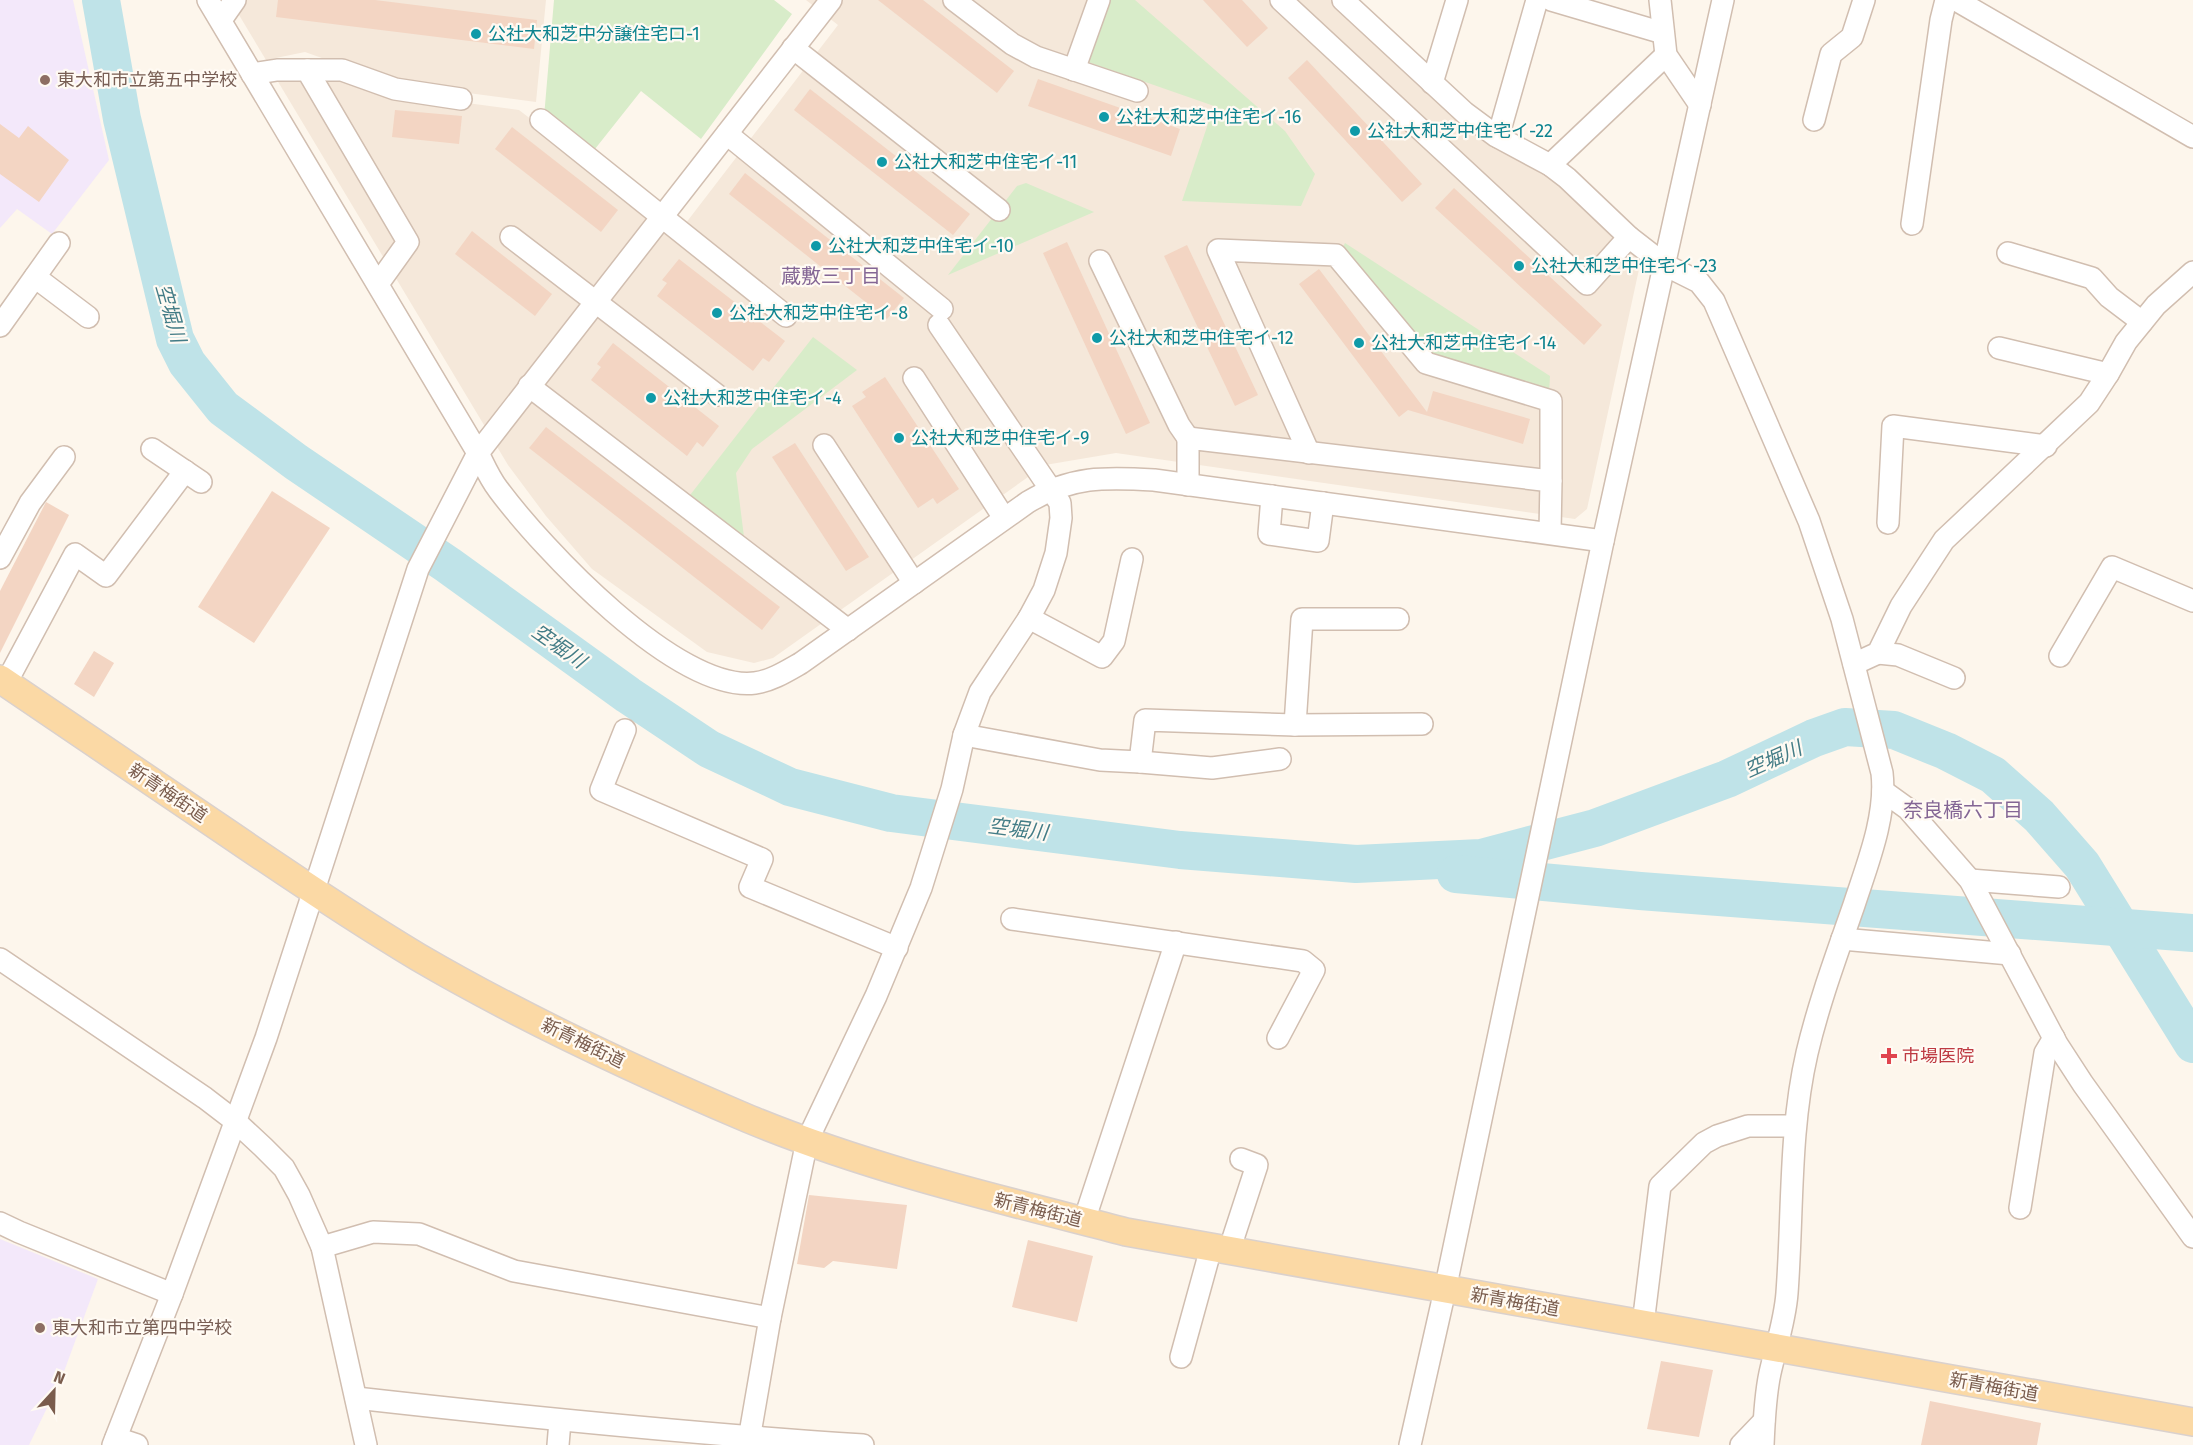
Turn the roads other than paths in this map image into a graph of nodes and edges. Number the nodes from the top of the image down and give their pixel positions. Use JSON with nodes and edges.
{"nodes":[{"id":1,"x":208,"y":0,"type":"edge"},
{"id":2,"x":235,"y":0,"type":"edge"},
{"id":3,"x":831,"y":0,"type":"edge"},
{"id":4,"x":954,"y":0,"type":"edge"},
{"id":5,"x":1100,"y":0,"type":"edge"},
{"id":6,"x":1281,"y":0,"type":"edge"},
{"id":7,"x":1343,"y":0,"type":"edge"},
{"id":8,"x":1457,"y":0,"type":"edge"},
{"id":9,"x":1537,"y":0,"type":"edge"},
{"id":10,"x":1551,"y":0,"type":"edge"},
{"id":11,"x":1660,"y":0,"type":"edge"},
{"id":12,"x":1723,"y":0,"type":"edge"},
{"id":13,"x":1864,"y":0,"type":"edge"},
{"id":14,"x":1946,"y":0,"type":"edge"},
{"id":15,"x":1956,"y":0,"type":"edge"},
{"id":16,"x":221,"y":20,"type":"junction"},
{"id":17,"x":1663,"y":33,"type":"junction"},
{"id":18,"x":794,"y":48,"type":"junction"},
{"id":19,"x":1666,"y":55,"type":"junction"},
{"id":20,"x":307,"y":70,"type":"junction"},
{"id":21,"x":1074,"y":70,"type":"junction"},
{"id":22,"x":252,"y":74,"type":"junction"},
{"id":23,"x":1432,"y":83,"type":"junction"},
{"id":24,"x":1137,"y":91,"type":"dead end"},
{"id":25,"x":461,"y":99,"type":"dead end"},
{"id":26,"x":1700,"y":105,"type":"junction"},
{"id":27,"x":541,"y":120,"type":"dead end"},
{"id":28,"x":1814,"y":120,"type":"dead end"},
{"id":29,"x":727,"y":134,"type":"junction"},
{"id":30,"x":1498,"y":137,"type":"junction"},
{"id":31,"x":2193,"y":137,"type":"edge"},
{"id":32,"x":1550,"y":165,"type":"junction"},
{"id":33,"x":999,"y":210,"type":"dead end"},
{"id":34,"x":662,"y":217,"type":"junction"},
{"id":35,"x":1912,"y":224,"type":"dead end"},
{"id":36,"x":511,"y":237,"type":"dead end"},
{"id":37,"x":1629,"y":237,"type":"junction"},
{"id":38,"x":59,"y":243,"type":"dead end"},
{"id":39,"x":2008,"y":253,"type":"dead end"},
{"id":40,"x":1100,"y":261,"type":"dead end"},
{"id":41,"x":1665,"y":265,"type":"junction"},
{"id":42,"x":2193,"y":272,"type":"edge"},
{"id":43,"x":35,"y":277,"type":"junction"},
{"id":44,"x":378,"y":284,"type":"junction"},
{"id":45,"x":595,"y":301,"type":"junction"},
{"id":46,"x":87,"y":316,"type":"dead end"},
{"id":47,"x":786,"y":316,"type":"dead end"},
{"id":48,"x":2142,"y":322,"type":"junction"},
{"id":49,"x":0,"y":327,"type":"edge"},
{"id":50,"x":1999,"y":348,"type":"dead end"},
{"id":51,"x":2108,"y":374,"type":"junction"},
{"id":52,"x":914,"y":378,"type":"dead end"},
{"id":53,"x":529,"y":386,"type":"junction"},
{"id":54,"x":717,"y":395,"type":"dead end"},
{"id":55,"x":1188,"y":438,"type":"junction"},
{"id":56,"x":824,"y":445,"type":"dead end"},
{"id":57,"x":2046,"y":446,"type":"junction"},
{"id":58,"x":152,"y":449,"type":"dead end"},
{"id":59,"x":478,"y":453,"type":"junction"},
{"id":60,"x":1309,"y":453,"type":"junction"},
{"id":61,"x":64,"y":457,"type":"dead end"},
{"id":62,"x":1551,"y":481,"type":"junction"},
{"id":63,"x":1188,"y":485,"type":"junction"},
{"id":64,"x":1049,"y":489,"type":"junction"},
{"id":65,"x":1272,"y":496,"type":"junction"},
{"id":66,"x":1323,"y":503,"type":"junction"},
{"id":67,"x":1004,"y":518,"type":"junction"},
{"id":68,"x":1888,"y":523,"type":"dead end"},
{"id":69,"x":1550,"y":532,"type":"junction"},
{"id":70,"x":1603,"y":541,"type":"junction"},
{"id":71,"x":0,"y":558,"type":"edge"},
{"id":72,"x":1132,"y":560,"type":"dead end"},
{"id":73,"x":914,"y":583,"type":"junction"},
{"id":74,"x":2193,"y":601,"type":"edge"},
{"id":75,"x":1029,"y":618,"type":"junction"},
{"id":76,"x":1398,"y":619,"type":"dead end"},
{"id":77,"x":848,"y":630,"type":"junction"},
{"id":78,"x":1880,"y":648,"type":"junction"},
{"id":79,"x":2060,"y":656,"type":"dead end"},
{"id":80,"x":1854,"y":664,"type":"junction"},
{"id":81,"x":1954,"y":678,"type":"dead end"},
{"id":82,"x":3,"y":681,"type":"edge"},
{"id":83,"x":1422,"y":724,"type":"dead end"},
{"id":84,"x":1295,"y":725,"type":"junction"},
{"id":85,"x":626,"y":730,"type":"dead end"},
{"id":86,"x":964,"y":735,"type":"junction"},
{"id":87,"x":1280,"y":759,"type":"dead end"},
{"id":88,"x":1140,"y":762,"type":"junction"},
{"id":89,"x":1883,"y":791,"type":"junction"},
{"id":90,"x":1973,"y":885,"type":"junction"},
{"id":91,"x":2059,"y":887,"type":"dead end"},
{"id":92,"x":313,"y":891,"type":"junction"},
{"id":93,"x":1012,"y":919,"type":"dead end"},
{"id":94,"x":1842,"y":939,"type":"junction"},
{"id":95,"x":1176,"y":942,"type":"junction"},
{"id":96,"x":897,"y":948,"type":"junction"},
{"id":97,"x":2008,"y":950,"type":"junction"},
{"id":98,"x":0,"y":958,"type":"edge"},
{"id":99,"x":1278,"y":1038,"type":"dead end"},
{"id":100,"x":2054,"y":1038,"type":"junction"},
{"id":101,"x":236,"y":1121,"type":"junction"},
{"id":102,"x":1796,"y":1126,"type":"junction"},
{"id":103,"x":807,"y":1141,"type":"junction"},
{"id":104,"x":1240,"y":1159,"type":"dead end"},
{"id":105,"x":2020,"y":1208,"type":"dead end"},
{"id":106,"x":1084,"y":1221,"type":"junction"},
{"id":107,"x":0,"y":1223,"type":"edge"},
{"id":108,"x":2193,"y":1237,"type":"edge"},
{"id":109,"x":322,"y":1247,"type":"junction"},
{"id":110,"x":1220,"y":1249,"type":"junction"},
{"id":111,"x":1445,"y":1290,"type":"junction"},
{"id":112,"x":172,"y":1294,"type":"junction"},
{"id":113,"x":770,"y":1318,"type":"junction"},
{"id":114,"x":1643,"y":1324,"type":"junction"},
{"id":115,"x":1777,"y":1349,"type":"junction"},
{"id":116,"x":1181,"y":1357,"type":"dead end"},
{"id":117,"x":356,"y":1398,"type":"junction"},
{"id":118,"x":560,"y":1421,"type":"junction"},
{"id":119,"x":1764,"y":1421,"type":"junction"},
{"id":120,"x":2193,"y":1422,"type":"edge"},
{"id":121,"x":114,"y":1442,"type":"edge"},
{"id":122,"x":749,"y":1442,"type":"edge"},
{"id":123,"x":820,"y":1444,"type":"edge"},
{"id":124,"x":137,"y":1445,"type":"edge"},
{"id":125,"x":366,"y":1445,"type":"edge"},
{"id":126,"x":558,"y":1445,"type":"edge"},
{"id":127,"x":863,"y":1445,"type":"edge"},
{"id":128,"x":1410,"y":1445,"type":"edge"},
{"id":129,"x":1741,"y":1445,"type":"edge"},
{"id":130,"x":1763,"y":1445,"type":"edge"}],
"edges":[{"from":1,"to":16,"type":"street"},
{"from":2,"to":16,"type":"street"},
{"from":3,"to":18,"type":"street"},
{"from":4,"to":21,"type":"street"},
{"from":5,"to":21,"type":"street"},
{"from":6,"to":37,"type":"street"},
{"from":7,"to":23,"type":"street"},
{"from":8,"to":23,"type":"street"},
{"from":9,"to":30,"type":"street"},
{"from":10,"to":17,"type":"street"},
{"from":11,"to":17,"type":"street"},
{"from":12,"to":26,"type":"street"},
{"from":13,"to":28,"type":"street"},
{"from":14,"to":35,"type":"street"},
{"from":15,"to":31,"type":"street"},
{"from":16,"to":22,"type":"street"},
{"from":17,"to":19,"type":"street"},
{"from":18,"to":29,"type":"street"},
{"from":18,"to":33,"type":"street"},
{"from":19,"to":26,"type":"street"},
{"from":19,"to":32,"type":"street"},
{"from":20,"to":22,"type":"street"},
{"from":20,"to":25,"type":"street"},
{"from":20,"to":44,"type":"street"},
{"from":21,"to":24,"type":"street"},
{"from":22,"to":44,"type":"street"},
{"from":23,"to":30,"type":"street"},
{"from":26,"to":41,"type":"street"},
{"from":27,"to":34,"type":"street"},
{"from":29,"to":34,"type":"street"},
{"from":29,"to":64,"type":"street"},
{"from":30,"to":32,"type":"street"},
{"from":32,"to":37,"type":"street"},
{"from":34,"to":45,"type":"street"},
{"from":34,"to":47,"type":"street"},
{"from":36,"to":45,"type":"street"},
{"from":37,"to":41,"type":"street"},
{"from":38,"to":43,"type":"street"},
{"from":39,"to":48,"type":"street"},
{"from":40,"to":55,"type":"street"},
{"from":41,"to":70,"type":"street"},
{"from":41,"to":80,"type":"street"},
{"from":42,"to":48,"type":"street"},
{"from":43,"to":46,"type":"street"},
{"from":43,"to":49,"type":"street"},
{"from":44,"to":59,"type":"street"},
{"from":45,"to":53,"type":"street"},
{"from":45,"to":54,"type":"street"},
{"from":48,"to":51,"type":"street"},
{"from":50,"to":51,"type":"street"},
{"from":51,"to":57,"type":"street"},
{"from":52,"to":67,"type":"street"},
{"from":53,"to":59,"type":"street"},
{"from":53,"to":77,"type":"street"},
{"from":55,"to":60,"type":"street"},
{"from":55,"to":63,"type":"street"},
{"from":56,"to":73,"type":"street"},
{"from":57,"to":68,"type":"street"},
{"from":57,"to":78,"type":"street"},
{"from":58,"to":82,"type":"street"},
{"from":59,"to":77,"type":"street"},
{"from":59,"to":92,"type":"street"},
{"from":60,"to":62,"type":"street"},
{"from":60,"to":62,"type":"street"},
{"from":61,"to":71,"type":"street"},
{"from":62,"to":69,"type":"street"},
{"from":63,"to":64,"type":"street"},
{"from":63,"to":65,"type":"street"},
{"from":64,"to":67,"type":"street"},
{"from":64,"to":75,"type":"street"},
{"from":65,"to":66,"type":"street"},
{"from":65,"to":66,"type":"street"},
{"from":66,"to":69,"type":"street"},
{"from":67,"to":73,"type":"street"},
{"from":69,"to":70,"type":"street"},
{"from":70,"to":111,"type":"street"},
{"from":72,"to":75,"type":"street"},
{"from":73,"to":77,"type":"street"},
{"from":74,"to":79,"type":"street"},
{"from":75,"to":86,"type":"street"},
{"from":76,"to":84,"type":"street"},
{"from":78,"to":80,"type":"street"},
{"from":78,"to":81,"type":"street"},
{"from":80,"to":89,"type":"street"},
{"from":82,"to":92,"type":"main road","name":"新青梅街道"},
{"from":83,"to":84,"type":"street"},
{"from":84,"to":88,"type":"street"},
{"from":85,"to":96,"type":"street"},
{"from":86,"to":88,"type":"street"},
{"from":86,"to":96,"type":"street"},
{"from":87,"to":88,"type":"street"},
{"from":89,"to":90,"type":"street"},
{"from":89,"to":94,"type":"street"},
{"from":90,"to":91,"type":"street"},
{"from":90,"to":97,"type":"street"},
{"from":92,"to":101,"type":"street"},
{"from":92,"to":103,"type":"main road","name":"新青梅街道"},
{"from":93,"to":95,"type":"street"},
{"from":94,"to":97,"type":"street"},
{"from":94,"to":102,"type":"street"},
{"from":95,"to":99,"type":"street"},
{"from":95,"to":106,"type":"street"},
{"from":96,"to":103,"type":"street"},
{"from":97,"to":100,"type":"street"},
{"from":98,"to":101,"type":"street"},
{"from":100,"to":105,"type":"street"},
{"from":100,"to":108,"type":"street"},
{"from":101,"to":109,"type":"street"},
{"from":101,"to":112,"type":"street"},
{"from":102,"to":114,"type":"street"},
{"from":102,"to":115,"type":"street"},
{"from":103,"to":106,"type":"main road","name":"新青梅街道"},
{"from":103,"to":113,"type":"street"},
{"from":104,"to":110,"type":"street"},
{"from":106,"to":110,"type":"main road","name":"新青梅街道"},
{"from":107,"to":112,"type":"street"},
{"from":109,"to":113,"type":"street"},
{"from":109,"to":117,"type":"street"},
{"from":110,"to":111,"type":"main road","name":"新青梅街道"},
{"from":110,"to":116,"type":"street"},
{"from":111,"to":114,"type":"main road","name":"新青梅街道"},
{"from":111,"to":128,"type":"street"},
{"from":112,"to":121,"type":"street"},
{"from":113,"to":122,"type":"street"},
{"from":114,"to":115,"type":"main road","name":"新青梅街道"},
{"from":115,"to":119,"type":"street"},
{"from":115,"to":120,"type":"main road","name":"新青梅街道"},
{"from":117,"to":118,"type":"street"},
{"from":117,"to":125,"type":"street"},
{"from":118,"to":122,"type":"street"},
{"from":118,"to":126,"type":"street"},
{"from":119,"to":129,"type":"street"},
{"from":119,"to":130,"type":"street"},
{"from":121,"to":124,"type":"street"},
{"from":122,"to":123,"type":"street"},
{"from":123,"to":127,"type":"street"}]}
